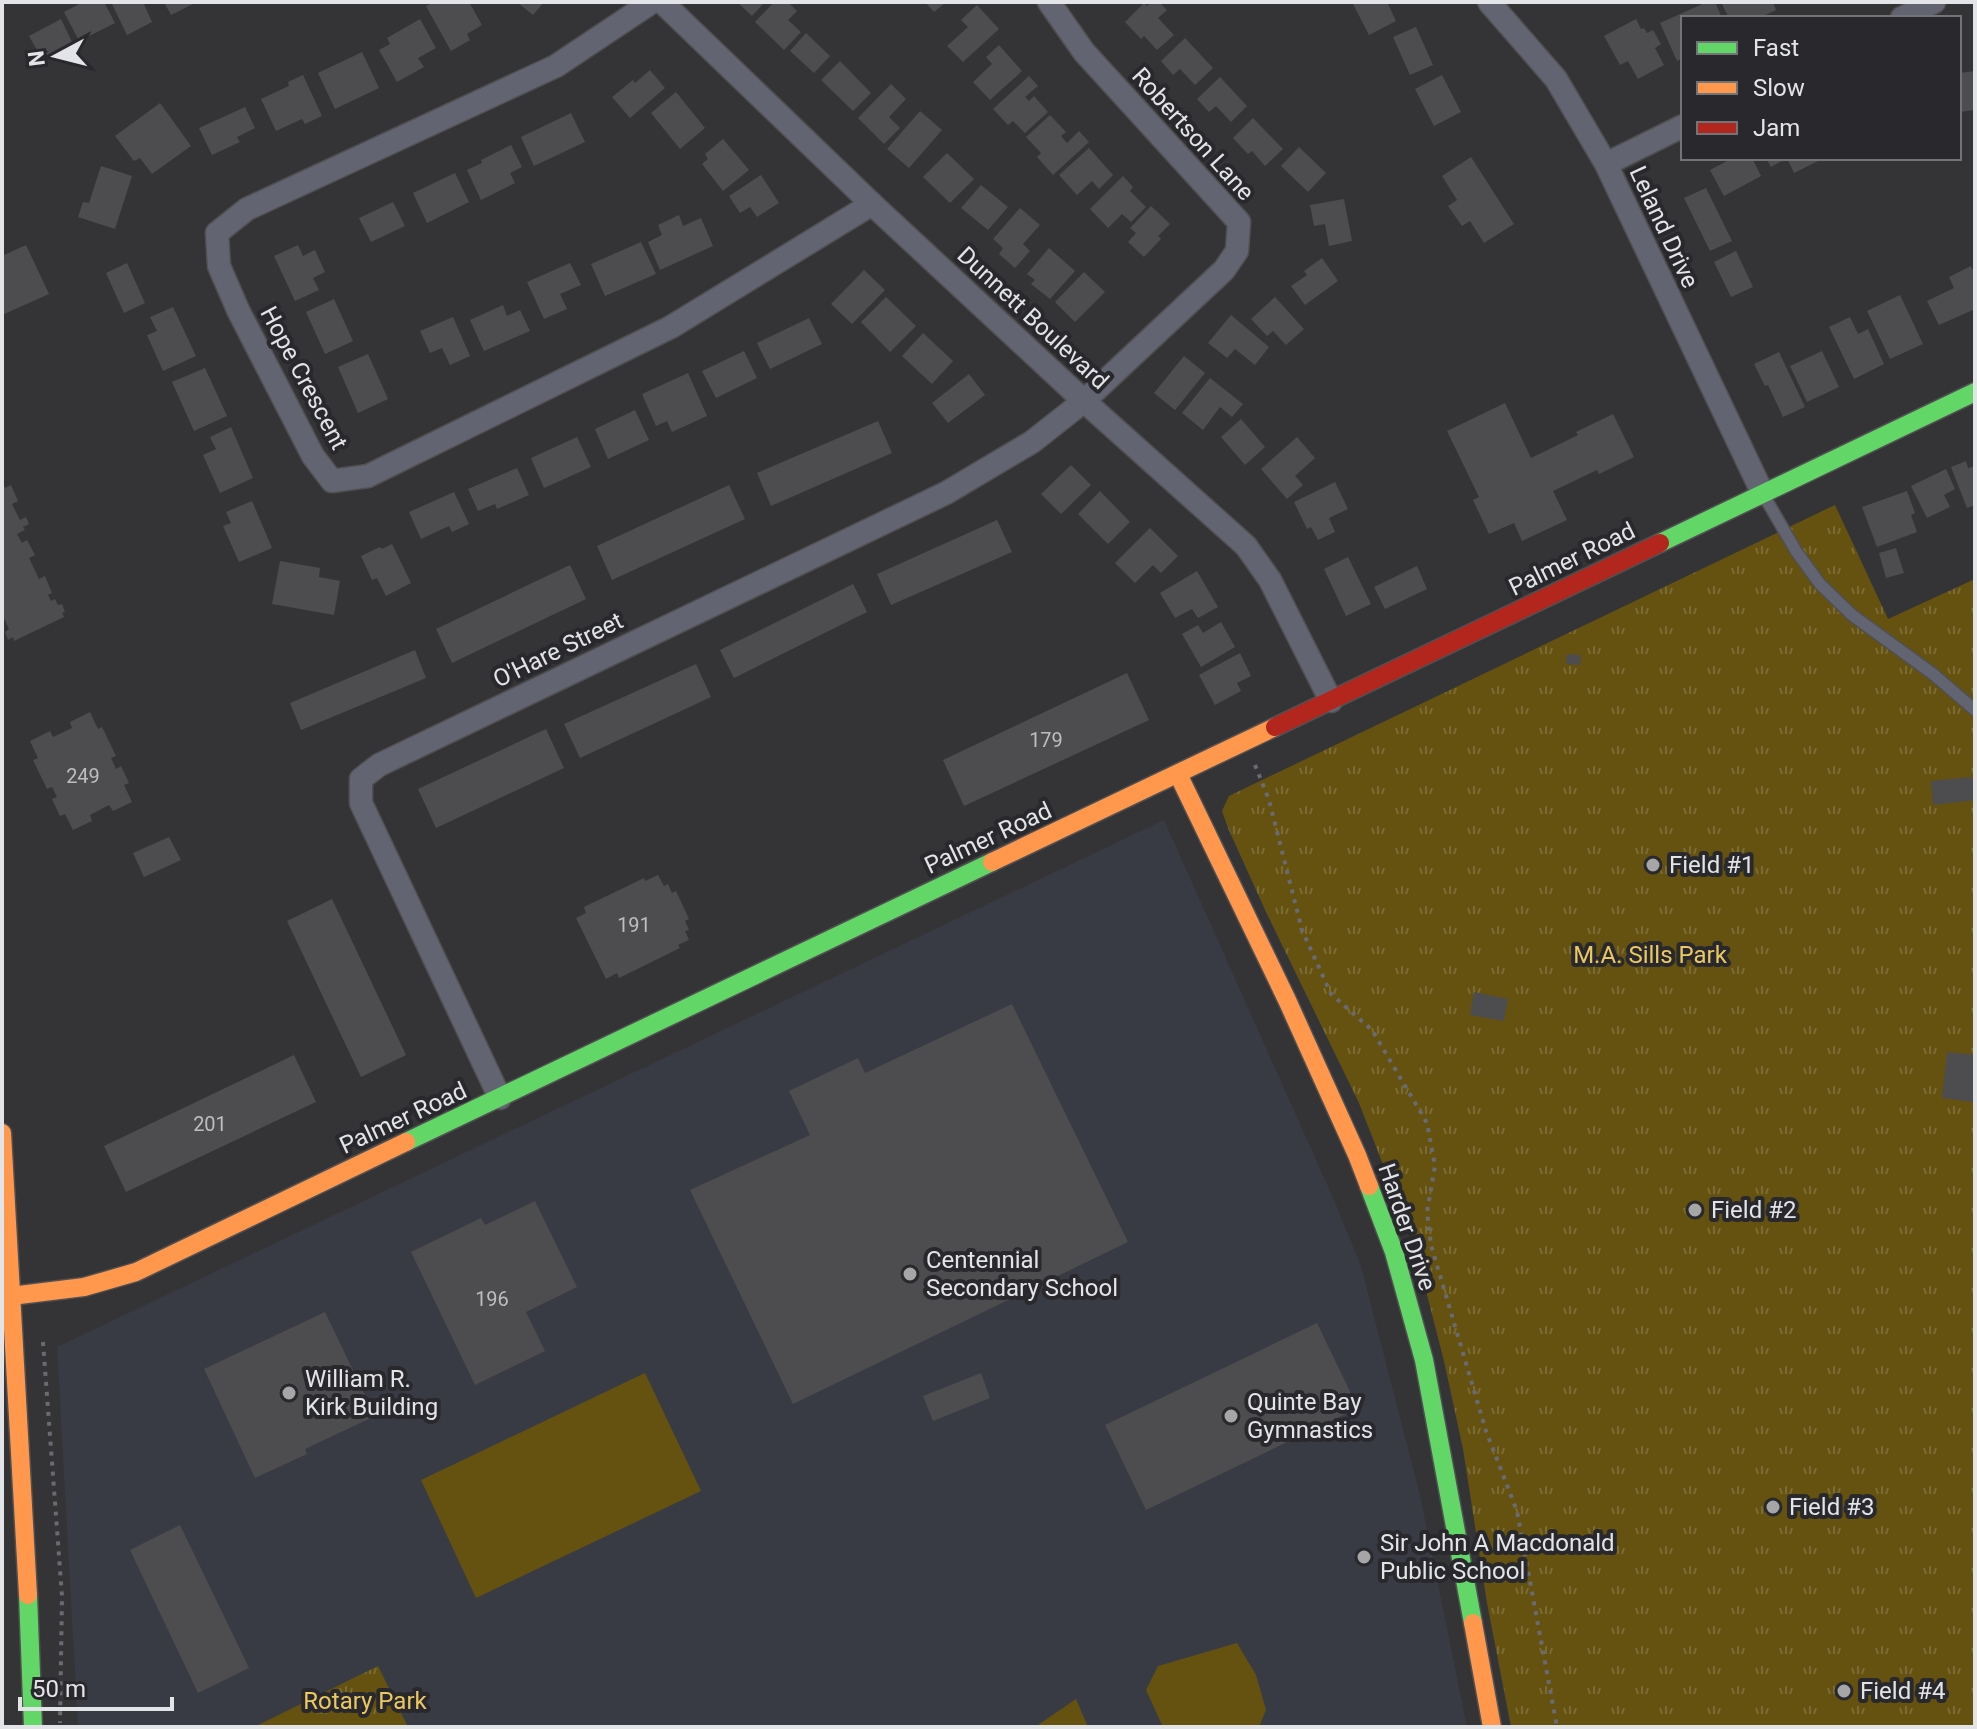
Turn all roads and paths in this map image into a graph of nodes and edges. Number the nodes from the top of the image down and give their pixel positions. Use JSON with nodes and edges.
{"nodes":[{"id":1,"x":652,"y":2,"type":"edge"},
{"id":2,"x":662,"y":2,"type":"edge"},
{"id":3,"x":1049,"y":2,"type":"edge"},
{"id":4,"x":1489,"y":2,"type":"edge"},
{"id":5,"x":1934,"y":2,"type":"edge"},
{"id":6,"x":1906,"y":16,"type":"edge"},
{"id":7,"x":1681,"y":127,"type":"edge"},
{"id":8,"x":1606,"y":164,"type":"junction"},
{"id":9,"x":872,"y":204,"type":"junction"},
{"id":10,"x":1975,"y":392,"type":"edge"},
{"id":11,"x":1084,"y":401,"type":"junction"},
{"id":12,"x":1763,"y":494,"type":"junction"},
{"id":13,"x":1331,"y":701,"type":"junction"},
{"id":14,"x":1975,"y":710,"type":"edge"},
{"id":15,"x":1254,"y":762,"type":"dead end"},
{"id":16,"x":1178,"y":774,"type":"junction"},
{"id":17,"x":500,"y":1098,"type":"junction"},
{"id":18,"x":2,"y":1133,"type":"edge"},
{"id":19,"x":11,"y":1296,"type":"junction"},
{"id":20,"x":43,"y":1342,"type":"dead end"},
{"id":21,"x":25,"y":1535,"type":"junction"},
{"id":22,"x":2,"y":1544,"type":"edge"},
{"id":23,"x":33,"y":1727,"type":"edge"},
{"id":24,"x":60,"y":1727,"type":"edge"},
{"id":25,"x":1492,"y":1727,"type":"edge"},
{"id":26,"x":1557,"y":1727,"type":"edge"}],
"edges":[{"from":1,"to":9,"type":"street","name":"Hope Crescent"},
{"from":2,"to":9,"type":"street","name":"Dunnett Boulevard"},
{"from":3,"to":11,"type":"street","name":"Robertson Lane"},
{"from":4,"to":8,"type":"street","name":"Leland Drive"},
{"from":5,"to":6,"type":"street"},
{"from":7,"to":8,"type":"street"},
{"from":8,"to":12,"type":"street","name":"Leland Drive"},
{"from":9,"to":11,"type":"street","name":"Dunnett Boulevard"},
{"from":10,"to":12,"type":"street","name":"Palmer Road"},
{"from":11,"to":13,"type":"street","name":"Dunnett Boulevard"},
{"from":11,"to":17,"type":"street","name":"O'Hare Street"},
{"from":12,"to":13,"type":"street","name":"Palmer Road"},
{"from":12,"to":14,"type":"lane"},
{"from":13,"to":16,"type":"street","name":"Palmer Road"},
{"from":15,"to":26,"type":"path"},
{"from":16,"to":17,"type":"street","name":"Palmer Road"},
{"from":16,"to":25,"type":"street","name":"Harder Drive"},
{"from":17,"to":19,"type":"street","name":"Palmer Road"},
{"from":18,"to":19,"type":"street"},
{"from":19,"to":21,"type":"street"},
{"from":20,"to":24,"type":"path"},
{"from":21,"to":22,"type":"street"},
{"from":21,"to":23,"type":"street"}]}
